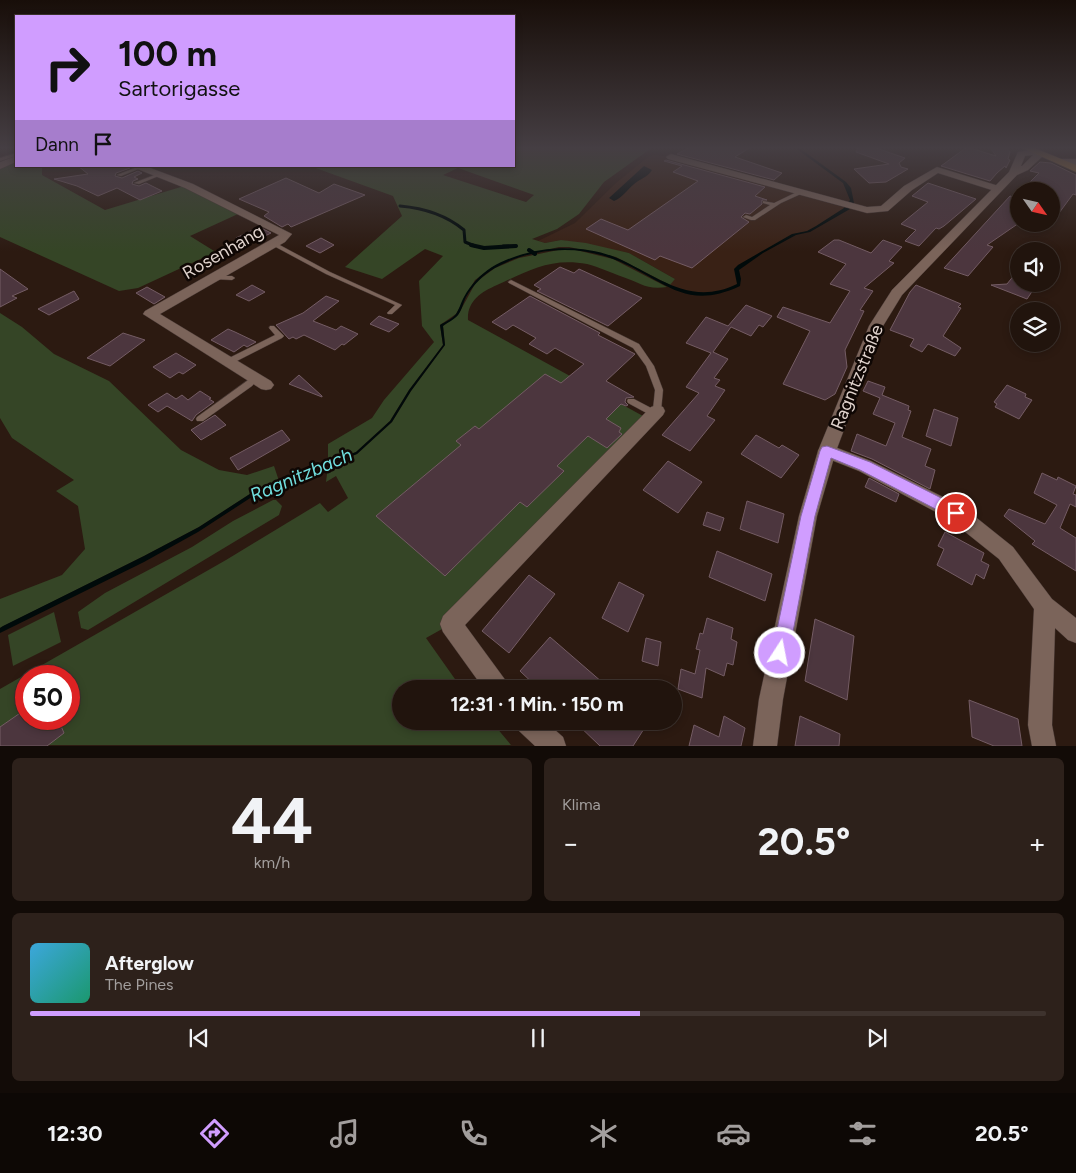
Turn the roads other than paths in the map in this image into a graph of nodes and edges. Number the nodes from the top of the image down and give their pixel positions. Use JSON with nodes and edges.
{"nodes":[{"id":1,"x":140,"y":182,"type":"edge"},
{"id":2,"x":178,"y":182,"type":"edge"},
{"id":3,"x":763,"y":182,"type":"edge"},
{"id":4,"x":918,"y":182,"type":"edge"},
{"id":5,"x":975,"y":182,"type":"edge"},
{"id":6,"x":1005,"y":182,"type":"edge"},
{"id":7,"x":137,"y":183,"type":"dead end"},
{"id":8,"x":998,"y":189,"type":"junction"},
{"id":9,"x":801,"y":192,"type":"junction"},
{"id":10,"x":765,"y":202,"type":"dead end"},
{"id":11,"x":775,"y":205,"type":"junction"},
{"id":12,"x":746,"y":217,"type":"dead end"},
{"id":13,"x":274,"y":244,"type":"junction"},
{"id":14,"x":215,"y":278,"type":"junction"},
{"id":15,"x":232,"y":278,"type":"dead end"},
{"id":16,"x":511,"y":282,"type":"dead end"},
{"id":17,"x":390,"y":313,"type":"dead end"},
{"id":18,"x":272,"y":328,"type":"dead end"},
{"id":19,"x":228,"y":362,"type":"junction"},
{"id":20,"x":261,"y":382,"type":"joint"},
{"id":21,"x":631,"y":401,"type":"dead end"},
{"id":22,"x":656,"y":413,"type":"junction"},
{"id":23,"x":200,"y":419,"type":"dead end"},
{"id":24,"x":827,"y":451,"type":"junction"},
{"id":25,"x":1045,"y":606,"type":"junction"},
{"id":26,"x":1076,"y":632,"type":"edge"},
{"id":27,"x":491,"y":680,"type":"edge"},
{"id":28,"x":537,"y":730,"type":"edge"},
{"id":29,"x":554,"y":746,"type":"edge"},
{"id":30,"x":764,"y":746,"type":"edge"},
{"id":31,"x":1044,"y":746,"type":"edge"}],
"edges":[{"from":1,"to":7,"type":"lane"},
{"from":2,"to":13,"type":"street","name":"Rosenhang"},
{"from":3,"to":9,"type":"street"},
{"from":4,"to":9,"type":"street"},
{"from":5,"to":8,"type":"street"},
{"from":6,"to":8,"type":"street","name":"Ragnitzstraße"},
{"from":8,"to":24,"type":"street","name":"Ragnitzstraße"},
{"from":9,"to":11,"type":"lane"},
{"from":10,"to":11,"type":"lane"},
{"from":11,"to":12,"type":"lane"},
{"from":13,"to":14,"type":"street","name":"Rosenhang"},
{"from":13,"to":17,"type":"lane"},
{"from":14,"to":15,"type":"lane"},
{"from":14,"to":19,"type":"street","name":"Rosenhang"},
{"from":16,"to":22,"type":"lane"},
{"from":18,"to":19,"type":"lane"},
{"from":19,"to":20,"type":"street","name":"Rosenhang"},
{"from":20,"to":23,"type":"lane"},
{"from":21,"to":22,"type":"lane"},
{"from":22,"to":27,"type":"street"},
{"from":24,"to":25,"type":"street"},
{"from":24,"to":30,"type":"street","name":"Ragnitzstraße"},
{"from":25,"to":26,"type":"street"},
{"from":25,"to":31,"type":"street"},
{"from":28,"to":29,"type":"street"}]}
